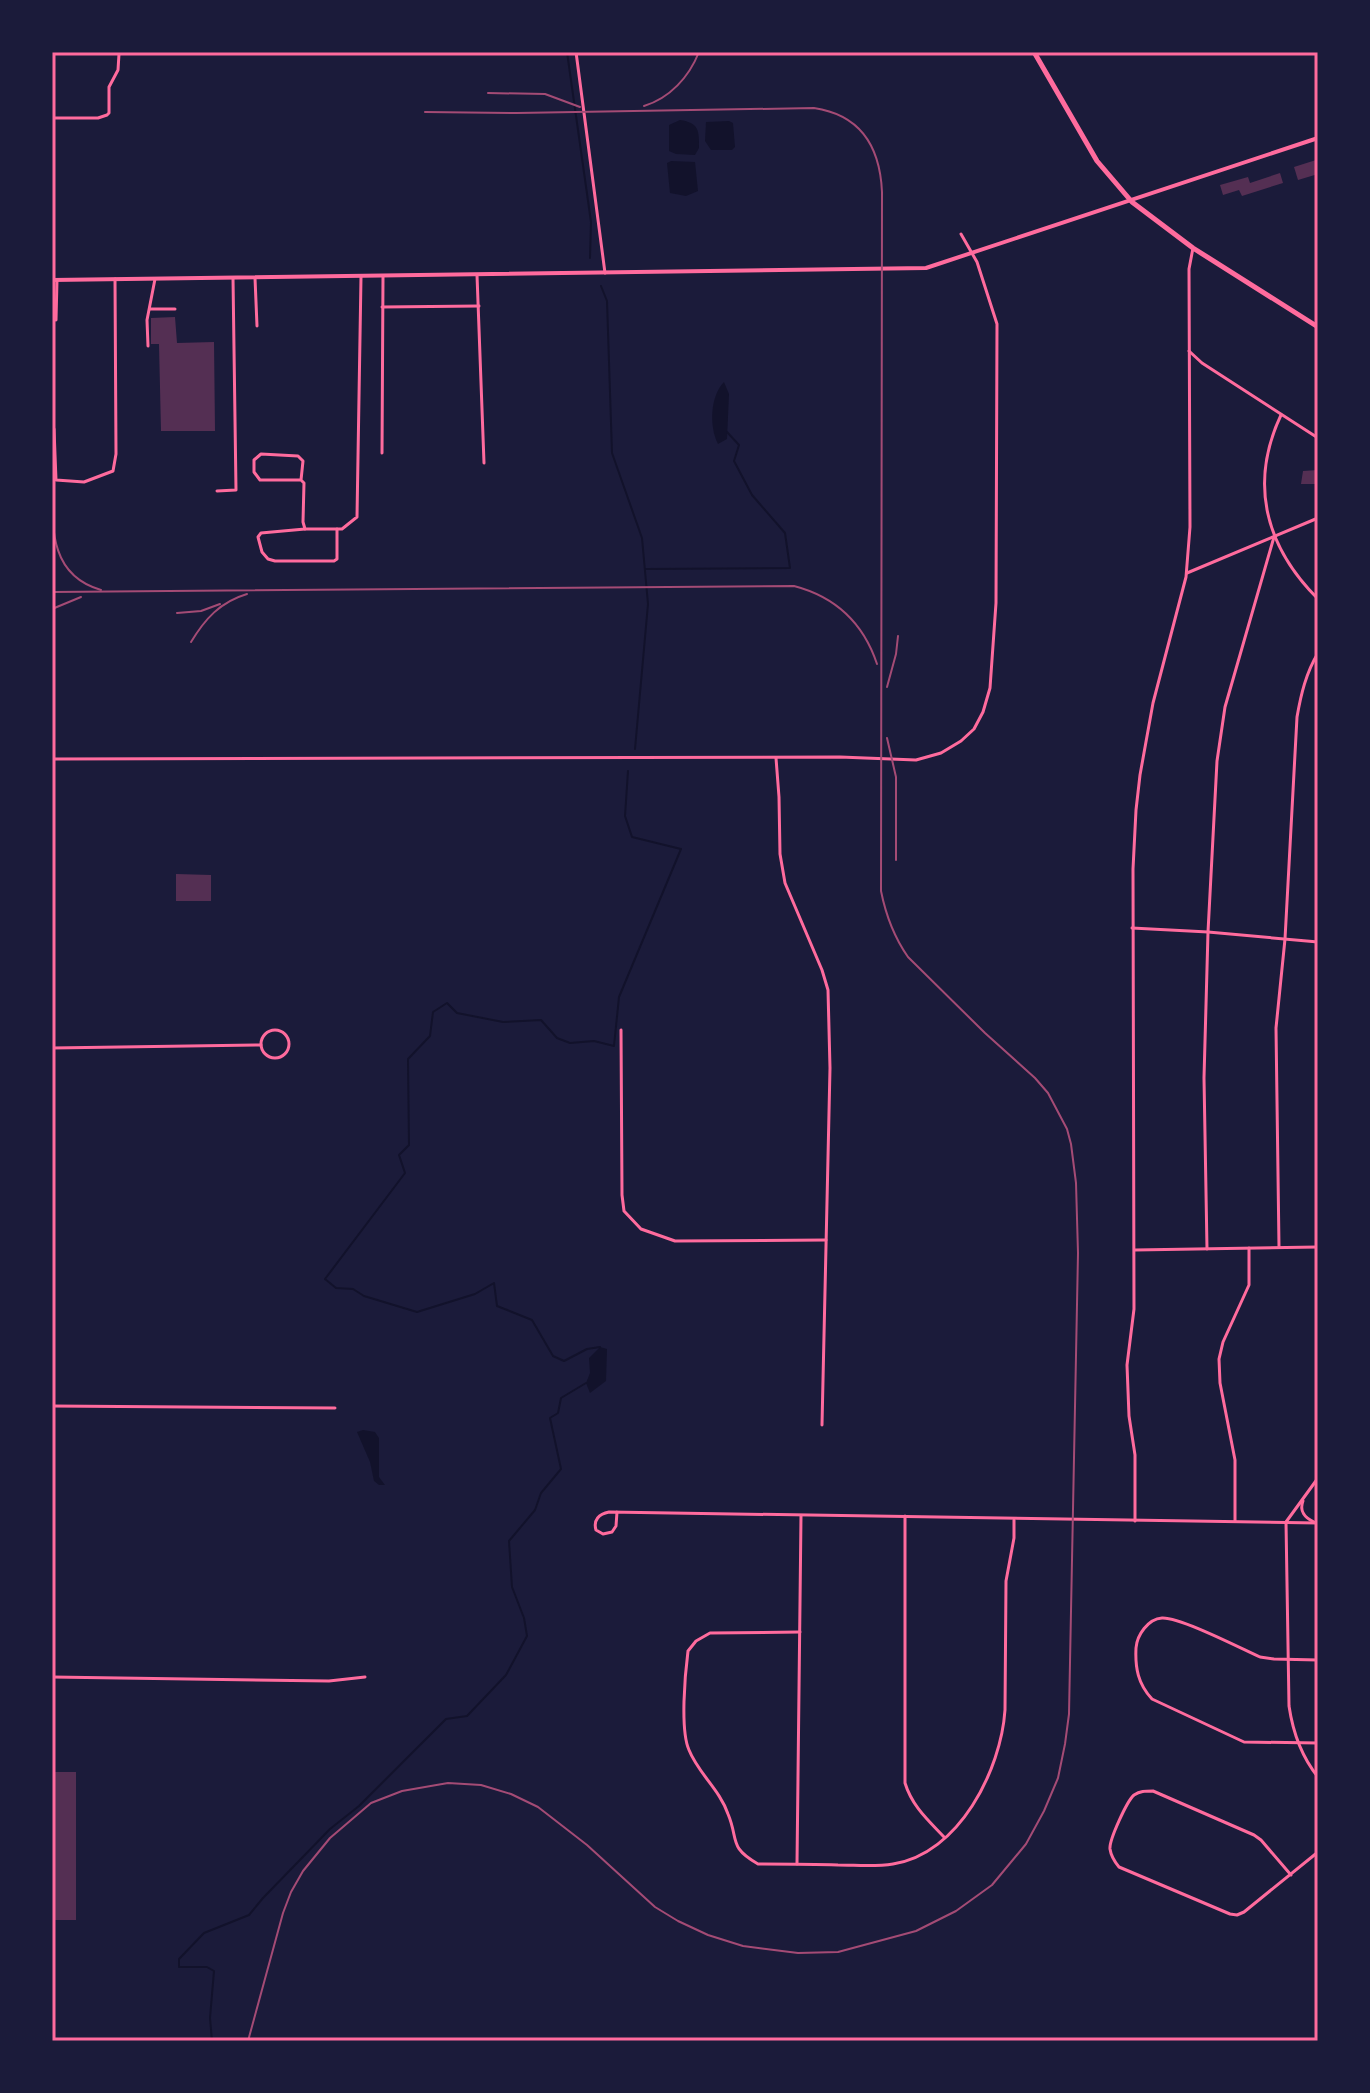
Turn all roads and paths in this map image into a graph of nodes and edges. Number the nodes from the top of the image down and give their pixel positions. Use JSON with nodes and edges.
{"nodes":[{"id":1,"x":576,"y":52,"type":"edge"},
{"id":2,"x":1034,"y":52,"type":"edge"},
{"id":3,"x":119,"y":54,"type":"dead end"},
{"id":4,"x":52,"y":118,"type":"edge"},
{"id":5,"x":1318,"y":138,"type":"edge"},
{"id":6,"x":1129,"y":199,"type":"junction"},
{"id":7,"x":961,"y":234,"type":"dead end"},
{"id":8,"x":1193,"y":248,"type":"junction"},
{"id":9,"x":973,"y":253,"type":"junction"},
{"id":10,"x":605,"y":273,"type":"junction"},
{"id":11,"x":477,"y":275,"type":"junction"},
{"id":12,"x":361,"y":277,"type":"junction"},
{"id":13,"x":383,"y":277,"type":"junction"},
{"id":14,"x":233,"y":278,"type":"junction"},
{"id":15,"x":255,"y":278,"type":"junction"},
{"id":16,"x":115,"y":279,"type":"junction"},
{"id":17,"x":155,"y":279,"type":"junction"},
{"id":18,"x":54,"y":280,"type":"edge"},
{"id":19,"x":479,"y":306,"type":"junction"},
{"id":20,"x":382,"y":307,"type":"junction"},
{"id":21,"x":150,"y":309,"type":"junction"},
{"id":22,"x":175,"y":309,"type":"dead end"},
{"id":23,"x":56,"y":320,"type":"dead end"},
{"id":24,"x":257,"y":326,"type":"dead end"},
{"id":25,"x":1318,"y":327,"type":"edge"},
{"id":26,"x":148,"y":346,"type":"dead end"},
{"id":27,"x":1189,"y":351,"type":"junction"},
{"id":28,"x":1281,"y":415,"type":"junction"},
{"id":29,"x":54,"y":429,"type":"dead end"},
{"id":30,"x":1318,"y":438,"type":"edge"},
{"id":31,"x":382,"y":453,"type":"dead end"},
{"id":32,"x":484,"y":463,"type":"dead end"},
{"id":33,"x":301,"y":480,"type":"junction"},
{"id":34,"x":217,"y":491,"type":"dead end"},
{"id":35,"x":1318,"y":518,"type":"edge"},
{"id":36,"x":305,"y":529,"type":"junction"},
{"id":37,"x":337,"y":529,"type":"junction"},
{"id":38,"x":1274,"y":537,"type":"junction"},
{"id":39,"x":1187,"y":573,"type":"junction"},
{"id":40,"x":1318,"y":599,"type":"edge"},
{"id":41,"x":1318,"y":653,"type":"edge"},
{"id":42,"x":776,"y":758,"type":"junction"},
{"id":43,"x":52,"y":759,"type":"edge"},
{"id":44,"x":1132,"y":928,"type":"junction"},
{"id":45,"x":1208,"y":932,"type":"junction"},
{"id":46,"x":1285,"y":939,"type":"junction"},
{"id":47,"x":1318,"y":942,"type":"edge"},
{"id":48,"x":621,"y":1030,"type":"dead end"},
{"id":49,"x":261,"y":1045,"type":"junction"},
{"id":50,"x":52,"y":1048,"type":"edge"},
{"id":51,"x":826,"y":1240,"type":"junction"},
{"id":52,"x":1279,"y":1247,"type":"junction"},
{"id":53,"x":1318,"y":1247,"type":"edge"},
{"id":54,"x":1249,"y":1248,"type":"junction"},
{"id":55,"x":1207,"y":1249,"type":"junction"},
{"id":56,"x":1135,"y":1250,"type":"junction"},
{"id":57,"x":52,"y":1406,"type":"edge"},
{"id":58,"x":335,"y":1408,"type":"dead end"},
{"id":59,"x":822,"y":1425,"type":"dead end"},
{"id":60,"x":1318,"y":1478,"type":"edge"},
{"id":61,"x":1304,"y":1497,"type":"junction"},
{"id":62,"x":617,"y":1512,"type":"junction"},
{"id":63,"x":801,"y":1514,"type":"junction"},
{"id":64,"x":905,"y":1516,"type":"junction"},
{"id":65,"x":1014,"y":1520,"type":"junction"},
{"id":66,"x":1135,"y":1521,"type":"junction"},
{"id":67,"x":1235,"y":1521,"type":"junction"},
{"id":68,"x":1286,"y":1522,"type":"junction"},
{"id":69,"x":1318,"y":1523,"type":"edge"},
{"id":70,"x":800,"y":1632,"type":"junction"},
{"id":71,"x":1287,"y":1659,"type":"junction"},
{"id":72,"x":1318,"y":1660,"type":"edge"},
{"id":73,"x":52,"y":1677,"type":"edge"},
{"id":74,"x":365,"y":1677,"type":"dead end"},
{"id":75,"x":1298,"y":1743,"type":"junction"},
{"id":76,"x":1318,"y":1743,"type":"edge"},
{"id":77,"x":1318,"y":1777,"type":"edge"},
{"id":78,"x":944,"y":1837,"type":"junction"},
{"id":79,"x":1318,"y":1852,"type":"edge"},
{"id":80,"x":797,"y":1864,"type":"junction"},
{"id":81,"x":1291,"y":1875,"type":"junction"}],
"edges":[{"from":1,"to":10,"type":"street"},
{"from":2,"to":6,"type":"main road"},
{"from":3,"to":4,"type":"street"},
{"from":5,"to":6,"type":"street"},
{"from":6,"to":8,"type":"main road"},
{"from":6,"to":9,"type":"street"},
{"from":7,"to":9,"type":"street"},
{"from":8,"to":25,"type":"main road"},
{"from":8,"to":27,"type":"street"},
{"from":9,"to":10,"type":"street"},
{"from":9,"to":42,"type":"street"},
{"from":10,"to":11,"type":"street"},
{"from":11,"to":13,"type":"street"},
{"from":11,"to":19,"type":"street"},
{"from":12,"to":13,"type":"street"},
{"from":12,"to":15,"type":"street"},
{"from":12,"to":37,"type":"street"},
{"from":13,"to":20,"type":"street"},
{"from":14,"to":15,"type":"street"},
{"from":14,"to":17,"type":"street"},
{"from":14,"to":34,"type":"street"},
{"from":15,"to":24,"type":"street"},
{"from":16,"to":17,"type":"street"},
{"from":16,"to":18,"type":"street"},
{"from":16,"to":29,"type":"street"},
{"from":17,"to":21,"type":"street"},
{"from":18,"to":23,"type":"street"},
{"from":19,"to":20,"type":"street"},
{"from":19,"to":32,"type":"street"},
{"from":20,"to":31,"type":"street"},
{"from":21,"to":22,"type":"street"},
{"from":21,"to":26,"type":"street"},
{"from":27,"to":28,"type":"street"},
{"from":27,"to":39,"type":"street"},
{"from":28,"to":30,"type":"street"},
{"from":28,"to":38,"type":"street"},
{"from":33,"to":33,"type":"street"},
{"from":33,"to":36,"type":"street"},
{"from":35,"to":38,"type":"street"},
{"from":36,"to":37,"type":"street"},
{"from":36,"to":37,"type":"street"},
{"from":38,"to":39,"type":"street"},
{"from":38,"to":40,"type":"street"},
{"from":38,"to":45,"type":"street"},
{"from":39,"to":44,"type":"street"},
{"from":41,"to":46,"type":"street"},
{"from":42,"to":43,"type":"street"},
{"from":42,"to":51,"type":"street"},
{"from":44,"to":45,"type":"street"},
{"from":44,"to":56,"type":"street"},
{"from":45,"to":46,"type":"street"},
{"from":45,"to":55,"type":"street"},
{"from":46,"to":47,"type":"street"},
{"from":46,"to":52,"type":"street"},
{"from":48,"to":51,"type":"street"},
{"from":49,"to":49,"type":"street"},
{"from":49,"to":50,"type":"street"},
{"from":51,"to":59,"type":"street"},
{"from":52,"to":53,"type":"street"},
{"from":52,"to":54,"type":"street"},
{"from":54,"to":55,"type":"street"},
{"from":54,"to":67,"type":"street"},
{"from":55,"to":56,"type":"street"},
{"from":56,"to":66,"type":"street"},
{"from":57,"to":58,"type":"street"},
{"from":60,"to":61,"type":"street"},
{"from":61,"to":68,"type":"street"},
{"from":61,"to":69,"type":"street"},
{"from":62,"to":62,"type":"street"},
{"from":62,"to":63,"type":"street"},
{"from":63,"to":64,"type":"street"},
{"from":63,"to":70,"type":"street"},
{"from":64,"to":65,"type":"street"},
{"from":64,"to":78,"type":"street"},
{"from":65,"to":66,"type":"street"},
{"from":65,"to":78,"type":"street"},
{"from":66,"to":67,"type":"street"},
{"from":67,"to":68,"type":"street"},
{"from":68,"to":69,"type":"street"},
{"from":68,"to":71,"type":"street"},
{"from":70,"to":80,"type":"street"},
{"from":70,"to":80,"type":"street"},
{"from":71,"to":72,"type":"street"},
{"from":71,"to":75,"type":"street"},
{"from":71,"to":75,"type":"street"},
{"from":73,"to":74,"type":"street"},
{"from":75,"to":76,"type":"street"},
{"from":75,"to":77,"type":"street"},
{"from":78,"to":80,"type":"street"},
{"from":79,"to":81,"type":"street"},
{"from":81,"to":81,"type":"street"}]}
